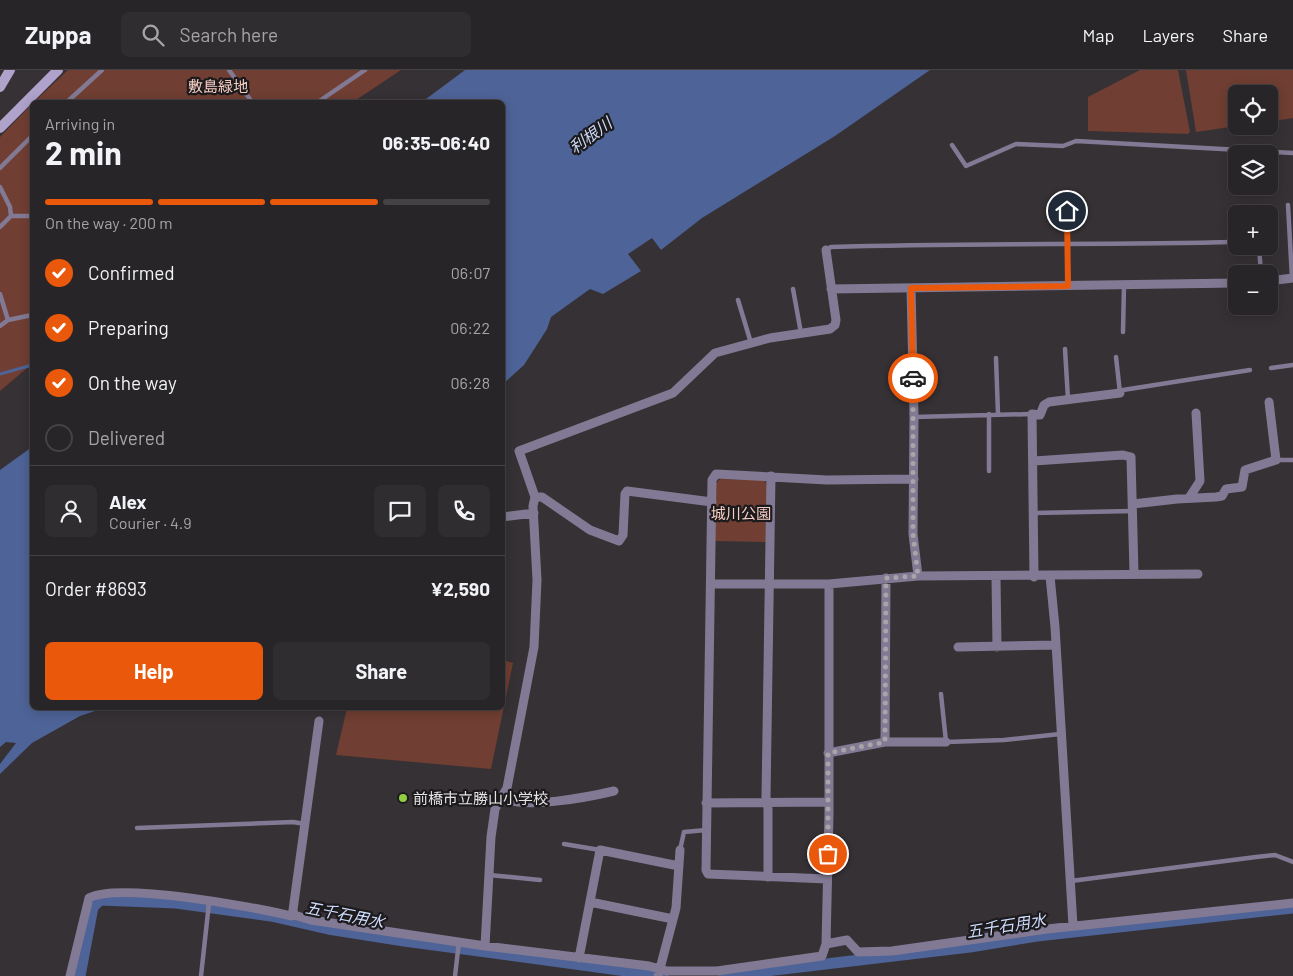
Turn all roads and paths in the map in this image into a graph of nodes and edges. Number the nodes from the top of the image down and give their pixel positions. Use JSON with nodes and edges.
{"nodes":[{"id":1,"x":10,"y":70,"type":"edge"},
{"id":2,"x":58,"y":70,"type":"edge"},
{"id":3,"x":102,"y":70,"type":"edge"},
{"id":4,"x":229,"y":70,"type":"edge"},
{"id":5,"x":365,"y":70,"type":"edge"},
{"id":6,"x":0,"y":87,"type":"edge"},
{"id":7,"x":69,"y":100,"type":"edge"},
{"id":8,"x":251,"y":100,"type":"edge"},
{"id":9,"x":321,"y":100,"type":"edge"},
{"id":10,"x":0,"y":128,"type":"edge"},
{"id":11,"x":30,"y":138,"type":"edge"},
{"id":12,"x":952,"y":145,"type":"dead end"},
{"id":13,"x":1293,"y":153,"type":"edge"},
{"id":14,"x":0,"y":168,"type":"edge"},
{"id":15,"x":0,"y":187,"type":"edge"},
{"id":16,"x":1067,"y":193,"type":"dead end"},
{"id":17,"x":1288,"y":205,"type":"dead end"},
{"id":18,"x":10,"y":216,"type":"junction"},
{"id":19,"x":30,"y":216,"type":"edge"},
{"id":20,"x":0,"y":226,"type":"edge"},
{"id":21,"x":1228,"y":242,"type":"edge"},
{"id":22,"x":1068,"y":246,"type":"junction"},
{"id":23,"x":826,"y":250,"type":"joint"},
{"id":24,"x":1293,"y":278,"type":"edge"},
{"id":25,"x":1278,"y":280,"type":"edge"},
{"id":26,"x":1228,"y":283,"type":"edge"},
{"id":27,"x":1124,"y":285,"type":"junction"},
{"id":28,"x":1068,"y":286,"type":"junction"},
{"id":29,"x":911,"y":288,"type":"junction"},
{"id":30,"x":793,"y":289,"type":"dead end"},
{"id":31,"x":831,"y":289,"type":"junction"},
{"id":32,"x":0,"y":294,"type":"edge"},
{"id":33,"x":738,"y":300,"type":"dead end"},
{"id":34,"x":30,"y":315,"type":"edge"},
{"id":35,"x":8,"y":320,"type":"junction"},
{"id":36,"x":0,"y":326,"type":"edge"},
{"id":37,"x":1123,"y":332,"type":"dead end"},
{"id":38,"x":801,"y":334,"type":"junction"},
{"id":39,"x":751,"y":343,"type":"junction"},
{"id":40,"x":1065,"y":348,"type":"dead end"},
{"id":41,"x":1116,"y":357,"type":"dead end"},
{"id":42,"x":996,"y":358,"type":"dead end"},
{"id":43,"x":1293,"y":365,"type":"edge"},
{"id":44,"x":1271,"y":368,"type":"dead end"},
{"id":45,"x":1250,"y":370,"type":"dead end"},
{"id":46,"x":1120,"y":393,"type":"junction"},
{"id":47,"x":1068,"y":399,"type":"junction"},
{"id":48,"x":1269,"y":402,"type":"dead end"},
{"id":49,"x":1196,"y":413,"type":"dead end"},
{"id":50,"x":990,"y":414,"type":"junction"},
{"id":51,"x":998,"y":414,"type":"junction"},
{"id":52,"x":1032,"y":414,"type":"junction"},
{"id":53,"x":914,"y":417,"type":"junction"},
{"id":54,"x":1276,"y":460,"type":"junction"},
{"id":55,"x":1293,"y":460,"type":"edge"},
{"id":56,"x":1034,"y":461,"type":"junction"},
{"id":57,"x":989,"y":471,"type":"dead end"},
{"id":58,"x":771,"y":476,"type":"junction"},
{"id":59,"x":914,"y":479,"type":"junction"},
{"id":60,"x":535,"y":497,"type":"junction"},
{"id":61,"x":1189,"y":498,"type":"junction"},
{"id":62,"x":712,"y":502,"type":"junction"},
{"id":63,"x":1133,"y":508,"type":"junction"},
{"id":64,"x":534,"y":513,"type":"junction"},
{"id":65,"x":1034,"y":513,"type":"junction"},
{"id":66,"x":505,"y":517,"type":"edge"},
{"id":67,"x":1134,"y":573,"type":"junction"},
{"id":68,"x":1198,"y":574,"type":"dead end"},
{"id":69,"x":918,"y":576,"type":"junction"},
{"id":70,"x":1034,"y":576,"type":"junction"},
{"id":71,"x":1050,"y":576,"type":"junction"},
{"id":72,"x":996,"y":577,"type":"junction"},
{"id":73,"x":886,"y":578,"type":"junction"},
{"id":74,"x":712,"y":584,"type":"junction"},
{"id":75,"x":829,"y":584,"type":"junction"},
{"id":76,"x":770,"y":585,"type":"junction"},
{"id":77,"x":1056,"y":645,"type":"junction"},
{"id":78,"x":958,"y":647,"type":"dead end"},
{"id":79,"x":997,"y":647,"type":"junction"},
{"id":80,"x":941,"y":694,"type":"dead end"},
{"id":81,"x":319,"y":721,"type":"dead end"},
{"id":82,"x":1060,"y":734,"type":"junction"},
{"id":83,"x":885,"y":742,"type":"junction"},
{"id":84,"x":946,"y":742,"type":"junction"},
{"id":85,"x":828,"y":753,"type":"junction"},
{"id":86,"x":614,"y":791,"type":"dead end"},
{"id":87,"x":503,"y":797,"type":"junction"},
{"id":88,"x":829,"y":802,"type":"junction"},
{"id":89,"x":706,"y":803,"type":"junction"},
{"id":90,"x":766,"y":803,"type":"junction"},
{"id":91,"x":304,"y":824,"type":"junction"},
{"id":92,"x":137,"y":828,"type":"dead end"},
{"id":93,"x":706,"y":830,"type":"junction"},
{"id":94,"x":564,"y":844,"type":"dead end"},
{"id":95,"x":600,"y":850,"type":"junction"},
{"id":96,"x":680,"y":850,"type":"joint"},
{"id":97,"x":1293,"y":862,"type":"edge"},
{"id":98,"x":679,"y":866,"type":"junction"},
{"id":99,"x":489,"y":874,"type":"junction"},
{"id":100,"x":768,"y":877,"type":"junction"},
{"id":101,"x":827,"y":879,"type":"junction"},
{"id":102,"x":540,"y":880,"type":"dead end"},
{"id":103,"x":1071,"y":881,"type":"junction"},
{"id":104,"x":209,"y":902,"type":"junction"},
{"id":105,"x":590,"y":902,"type":"junction"},
{"id":106,"x":1293,"y":903,"type":"edge"},
{"id":107,"x":294,"y":915,"type":"junction"},
{"id":108,"x":673,"y":919,"type":"junction"},
{"id":109,"x":1074,"y":926,"type":"junction"},
{"id":110,"x":459,"y":942,"type":"junction"},
{"id":111,"x":826,"y":944,"type":"junction"},
{"id":112,"x":485,"y":946,"type":"junction"},
{"id":113,"x":579,"y":958,"type":"junction"},
{"id":114,"x":659,"y":972,"type":"edge"},
{"id":115,"x":740,"y":972,"type":"edge"},
{"id":116,"x":70,"y":976,"type":"edge"},
{"id":117,"x":201,"y":976,"type":"edge"},
{"id":118,"x":455,"y":976,"type":"edge"}],
"edges":[{"from":1,"to":6,"type":"street"},
{"from":2,"to":10,"type":"street"},
{"from":3,"to":7,"type":"lane"},
{"from":4,"to":8,"type":"lane"},
{"from":5,"to":9,"type":"lane"},
{"from":11,"to":14,"type":"lane"},
{"from":12,"to":13,"type":"lane"},
{"from":15,"to":18,"type":"lane"},
{"from":16,"to":22,"type":"lane"},
{"from":17,"to":24,"type":"lane"},
{"from":18,"to":19,"type":"lane"},
{"from":18,"to":20,"type":"lane"},
{"from":21,"to":22,"type":"lane"},
{"from":22,"to":23,"type":"lane"},
{"from":22,"to":28,"type":"lane"},
{"from":23,"to":31,"type":"street"},
{"from":24,"to":25,"type":"street"},
{"from":26,"to":27,"type":"street"},
{"from":27,"to":28,"type":"street"},
{"from":27,"to":37,"type":"lane"},
{"from":28,"to":29,"type":"street"},
{"from":29,"to":31,"type":"street"},
{"from":29,"to":53,"type":"street"},
{"from":30,"to":38,"type":"lane"},
{"from":31,"to":38,"type":"street"},
{"from":32,"to":35,"type":"lane"},
{"from":33,"to":39,"type":"lane"},
{"from":34,"to":35,"type":"lane"},
{"from":35,"to":36,"type":"lane"},
{"from":38,"to":39,"type":"street"},
{"from":39,"to":60,"type":"street"},
{"from":40,"to":47,"type":"lane"},
{"from":41,"to":46,"type":"lane"},
{"from":42,"to":51,"type":"lane"},
{"from":43,"to":44,"type":"lane"},
{"from":45,"to":46,"type":"lane"},
{"from":46,"to":47,"type":"street"},
{"from":47,"to":52,"type":"street"},
{"from":48,"to":54,"type":"street"},
{"from":49,"to":61,"type":"street"},
{"from":50,"to":51,"type":"lane"},
{"from":50,"to":53,"type":"lane"},
{"from":50,"to":57,"type":"lane"},
{"from":51,"to":52,"type":"lane"},
{"from":52,"to":56,"type":"street"},
{"from":53,"to":59,"type":"street"},
{"from":54,"to":55,"type":"lane"},
{"from":54,"to":61,"type":"street"},
{"from":56,"to":63,"type":"street"},
{"from":56,"to":65,"type":"street"},
{"from":58,"to":59,"type":"street"},
{"from":58,"to":62,"type":"street"},
{"from":58,"to":76,"type":"street"},
{"from":59,"to":69,"type":"street"},
{"from":60,"to":62,"type":"street"},
{"from":60,"to":64,"type":"street"},
{"from":61,"to":63,"type":"street"},
{"from":62,"to":74,"type":"street"},
{"from":63,"to":65,"type":"lane"},
{"from":63,"to":67,"type":"street"},
{"from":64,"to":66,"type":"street"},
{"from":64,"to":87,"type":"street"},
{"from":65,"to":70,"type":"street"},
{"from":67,"to":68,"type":"street"},
{"from":67,"to":71,"type":"street"},
{"from":69,"to":72,"type":"street"},
{"from":69,"to":73,"type":"street"},
{"from":70,"to":71,"type":"street"},
{"from":70,"to":72,"type":"street"},
{"from":71,"to":77,"type":"street"},
{"from":72,"to":79,"type":"street"},
{"from":73,"to":75,"type":"street"},
{"from":73,"to":83,"type":"street"},
{"from":74,"to":76,"type":"street"},
{"from":74,"to":89,"type":"street"},
{"from":75,"to":76,"type":"street"},
{"from":75,"to":85,"type":"street"},
{"from":76,"to":90,"type":"street"},
{"from":77,"to":79,"type":"street"},
{"from":77,"to":82,"type":"street"},
{"from":78,"to":79,"type":"street"},
{"from":80,"to":84,"type":"lane"},
{"from":81,"to":91,"type":"street"},
{"from":82,"to":84,"type":"lane"},
{"from":82,"to":103,"type":"street"},
{"from":83,"to":84,"type":"street"},
{"from":83,"to":85,"type":"street"},
{"from":85,"to":88,"type":"street"},
{"from":86,"to":87,"type":"street"},
{"from":87,"to":99,"type":"street"},
{"from":88,"to":90,"type":"street"},
{"from":88,"to":101,"type":"street"},
{"from":89,"to":90,"type":"street"},
{"from":89,"to":93,"type":"street"},
{"from":90,"to":100,"type":"street"},
{"from":91,"to":92,"type":"lane"},
{"from":91,"to":107,"type":"street"},
{"from":93,"to":96,"type":"lane"},
{"from":93,"to":100,"type":"street"},
{"from":94,"to":95,"type":"lane"},
{"from":95,"to":98,"type":"street"},
{"from":95,"to":105,"type":"street"},
{"from":96,"to":98,"type":"street"},
{"from":97,"to":103,"type":"lane"},
{"from":98,"to":108,"type":"street"},
{"from":99,"to":102,"type":"lane"},
{"from":99,"to":112,"type":"street"},
{"from":100,"to":101,"type":"street"},
{"from":101,"to":111,"type":"street"},
{"from":103,"to":109,"type":"street"},
{"from":104,"to":107,"type":"street"},
{"from":104,"to":116,"type":"street"},
{"from":104,"to":117,"type":"lane"},
{"from":105,"to":108,"type":"street"},
{"from":105,"to":113,"type":"street"},
{"from":106,"to":109,"type":"street"},
{"from":107,"to":110,"type":"street"},
{"from":108,"to":114,"type":"street"},
{"from":109,"to":111,"type":"street"},
{"from":110,"to":112,"type":"street"},
{"from":110,"to":118,"type":"lane"},
{"from":111,"to":115,"type":"street"},
{"from":112,"to":113,"type":"street"},
{"from":113,"to":114,"type":"street"},
{"from":114,"to":115,"type":"street"}]}
